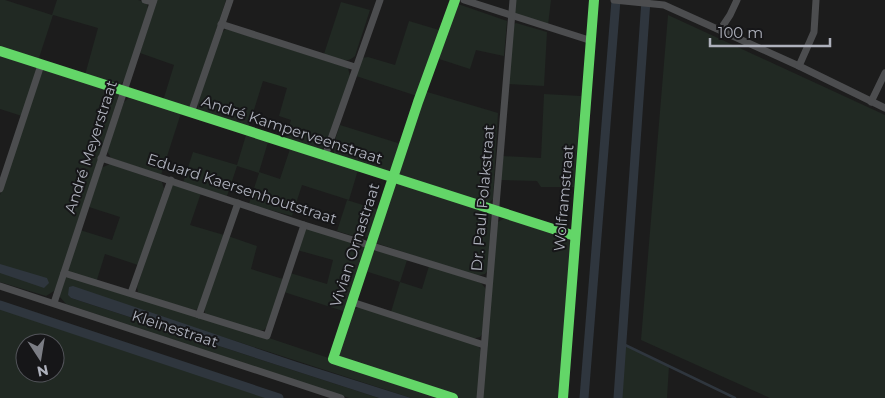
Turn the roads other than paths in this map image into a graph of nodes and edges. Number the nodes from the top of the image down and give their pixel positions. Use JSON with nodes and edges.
{"nodes":[{"id":1,"x":230,"y":0,"type":"edge"},
{"id":2,"x":380,"y":0,"type":"edge"},
{"id":3,"x":454,"y":0,"type":"edge"},
{"id":4,"x":464,"y":0,"type":"edge"},
{"id":5,"x":513,"y":0,"type":"edge"},
{"id":6,"x":594,"y":0,"type":"edge"},
{"id":7,"x":614,"y":0,"type":"edge"},
{"id":8,"x":737,"y":0,"type":"edge"},
{"id":9,"x":816,"y":0,"type":"edge"},
{"id":10,"x":151,"y":1,"type":"edge"},
{"id":11,"x":664,"y":3,"type":"edge"},
{"id":12,"x":513,"y":16,"type":"junction"},
{"id":13,"x":221,"y":24,"type":"junction"},
{"id":14,"x":720,"y":30,"type":"junction"},
{"id":15,"x":592,"y":41,"type":"junction"},
{"id":16,"x":0,"y":52,"type":"edge"},
{"id":17,"x":41,"y":65,"type":"junction"},
{"id":18,"x":799,"y":66,"type":"junction"},
{"id":19,"x":355,"y":67,"type":"junction"},
{"id":20,"x":885,"y":74,"type":"edge"},
{"id":21,"x":124,"y":92,"type":"junction"},
{"id":22,"x":871,"y":102,"type":"junction"},
{"id":23,"x":885,"y":108,"type":"edge"},
{"id":24,"x":191,"y":113,"type":"junction"},
{"id":25,"x":326,"y":156,"type":"junction"},
{"id":26,"x":101,"y":158,"type":"junction"},
{"id":27,"x":393,"y":178,"type":"junction"},
{"id":28,"x":171,"y":180,"type":"junction"},
{"id":29,"x":0,"y":189,"type":"edge"},
{"id":30,"x":238,"y":203,"type":"junction"},
{"id":31,"x":495,"y":211,"type":"junction"},
{"id":32,"x":304,"y":224,"type":"junction"},
{"id":33,"x":575,"y":236,"type":"junction"},
{"id":34,"x":371,"y":245,"type":"junction"},
{"id":35,"x":64,"y":273,"type":"junction"},
{"id":36,"x":489,"y":282,"type":"junction"},
{"id":37,"x":0,"y":286,"type":"edge"},
{"id":38,"x":131,"y":293,"type":"junction"},
{"id":39,"x":352,"y":302,"type":"junction"},
{"id":40,"x":54,"y":303,"type":"junction"},
{"id":41,"x":199,"y":315,"type":"junction"},
{"id":42,"x":484,"y":345,"type":"junction"},
{"id":43,"x":341,"y":398,"type":"edge"},
{"id":44,"x":453,"y":398,"type":"edge"},
{"id":45,"x":480,"y":398,"type":"edge"},
{"id":46,"x":563,"y":398,"type":"edge"}],
"edges":[{"from":1,"to":13,"type":"street"},
{"from":2,"to":19,"type":"street"},
{"from":3,"to":27,"type":"street","name":"Vivian Ornastraat"},
{"from":4,"to":12,"type":"street"},
{"from":5,"to":12,"type":"street","name":"Dr. Paul Polakstraat"},
{"from":6,"to":15,"type":"street","name":"Wolframstraat"},
{"from":7,"to":11,"type":"street"},
{"from":8,"to":14,"type":"street"},
{"from":9,"to":18,"type":"street"},
{"from":10,"to":21,"type":"street","name":"André Meyerstraat"},
{"from":11,"to":14,"type":"street"},
{"from":12,"to":15,"type":"street"},
{"from":12,"to":31,"type":"street","name":"Dr. Paul Polakstraat"},
{"from":13,"to":19,"type":"street"},
{"from":13,"to":24,"type":"street"},
{"from":14,"to":18,"type":"street"},
{"from":15,"to":33,"type":"street","name":"Wolframstraat"},
{"from":16,"to":17,"type":"street","name":"André Kamperveenstraat"},
{"from":17,"to":21,"type":"street","name":"André Kamperveenstraat"},
{"from":17,"to":29,"type":"street"},
{"from":18,"to":22,"type":"street"},
{"from":19,"to":25,"type":"street"},
{"from":20,"to":22,"type":"street"},
{"from":21,"to":24,"type":"street","name":"André Kamperveenstraat"},
{"from":21,"to":26,"type":"street","name":"André Meyerstraat"},
{"from":22,"to":23,"type":"street"},
{"from":24,"to":25,"type":"street","name":"André Kamperveenstraat"},
{"from":25,"to":27,"type":"street","name":"André Kamperveenstraat"},
{"from":26,"to":28,"type":"street","name":"Eduard Kaersenhoutstraat"},
{"from":26,"to":35,"type":"street","name":"André Meyerstraat"},
{"from":27,"to":31,"type":"street","name":"André Kamperveenstraat"},
{"from":27,"to":34,"type":"street","name":"Vivian Ornastraat"},
{"from":28,"to":30,"type":"street","name":"Eduard Kaersenhoutstraat"},
{"from":28,"to":38,"type":"street"},
{"from":30,"to":32,"type":"street","name":"Eduard Kaersenhoutstraat"},
{"from":30,"to":41,"type":"street"},
{"from":31,"to":33,"type":"street","name":"André Kamperveenstraat"},
{"from":31,"to":36,"type":"street","name":"Dr. Paul Polakstraat"},
{"from":32,"to":34,"type":"street","name":"Eduard Kaersenhoutstraat"},
{"from":32,"to":41,"type":"street"},
{"from":33,"to":46,"type":"street","name":"Wolframstraat"},
{"from":34,"to":36,"type":"street","name":"Eduard Kaersenhoutstraat"},
{"from":34,"to":39,"type":"street","name":"Vivian Ornastraat"},
{"from":35,"to":38,"type":"street"},
{"from":35,"to":40,"type":"street","name":"André Meyerstraat"},
{"from":36,"to":42,"type":"street","name":"Dr. Paul Polakstraat"},
{"from":37,"to":40,"type":"street","name":"Kleinestraat"},
{"from":38,"to":41,"type":"street"},
{"from":39,"to":42,"type":"street"},
{"from":39,"to":44,"type":"street","name":"Vivian Ornastraat"},
{"from":40,"to":43,"type":"street","name":"Kleinestraat"},
{"from":42,"to":45,"type":"street","name":"Dr. Paul Polakstraat"}]}
